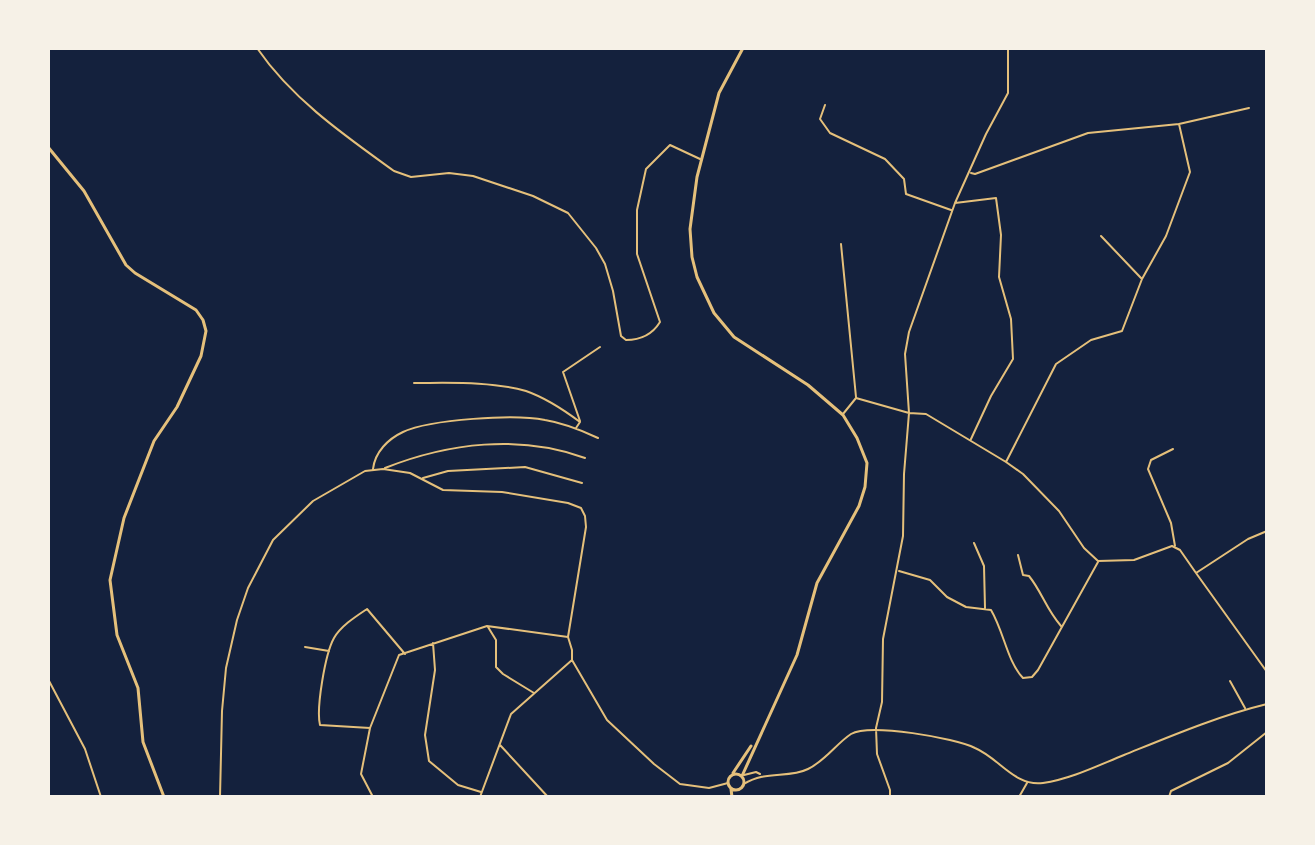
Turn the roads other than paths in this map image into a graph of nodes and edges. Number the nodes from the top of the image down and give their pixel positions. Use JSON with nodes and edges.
{"nodes":[{"id":1,"x":257,"y":48,"type":"edge"},
{"id":2,"x":743,"y":48,"type":"edge"},
{"id":3,"x":1008,"y":48,"type":"edge"},
{"id":4,"x":825,"y":105,"type":"dead end"},
{"id":5,"x":1249,"y":108,"type":"dead end"},
{"id":6,"x":1179,"y":124,"type":"junction"},
{"id":7,"x":48,"y":147,"type":"edge"},
{"id":8,"x":701,"y":159,"type":"junction"},
{"id":9,"x":969,"y":172,"type":"junction"},
{"id":10,"x":955,"y":203,"type":"junction"},
{"id":11,"x":952,"y":210,"type":"junction"},
{"id":12,"x":1101,"y":236,"type":"dead end"},
{"id":13,"x":841,"y":244,"type":"dead end"},
{"id":14,"x":1142,"y":279,"type":"junction"},
{"id":15,"x":600,"y":347,"type":"dead end"},
{"id":16,"x":414,"y":383,"type":"dead end"},
{"id":17,"x":856,"y":398,"type":"junction"},
{"id":18,"x":909,"y":413,"type":"junction"},
{"id":19,"x":843,"y":415,"type":"junction"},
{"id":20,"x":580,"y":422,"type":"junction"},
{"id":21,"x":576,"y":428,"type":"junction"},
{"id":22,"x":598,"y":438,"type":"dead end"},
{"id":23,"x":970,"y":440,"type":"junction"},
{"id":24,"x":1173,"y":449,"type":"dead end"},
{"id":25,"x":585,"y":458,"type":"dead end"},
{"id":26,"x":1006,"y":462,"type":"junction"},
{"id":27,"x":373,"y":469,"type":"junction"},
{"id":28,"x":383,"y":469,"type":"junction"},
{"id":29,"x":422,"y":478,"type":"junction"},
{"id":30,"x":582,"y":483,"type":"dead end"},
{"id":31,"x":1267,"y":531,"type":"edge"},
{"id":32,"x":974,"y":543,"type":"dead end"},
{"id":33,"x":1175,"y":547,"type":"junction"},
{"id":34,"x":1018,"y":555,"type":"dead end"},
{"id":35,"x":1098,"y":561,"type":"junction"},
{"id":36,"x":897,"y":570,"type":"junction"},
{"id":37,"x":1196,"y":573,"type":"junction"},
{"id":38,"x":985,"y":609,"type":"junction"},
{"id":39,"x":487,"y":626,"type":"junction"},
{"id":40,"x":1061,"y":626,"type":"junction"},
{"id":41,"x":568,"y":637,"type":"junction"},
{"id":42,"x":433,"y":642,"type":"junction"},
{"id":43,"x":305,"y":647,"type":"dead end"},
{"id":44,"x":330,"y":652,"type":"junction"},
{"id":45,"x":406,"y":654,"type":"junction"},
{"id":46,"x":572,"y":660,"type":"junction"},
{"id":47,"x":1267,"y":672,"type":"edge"},
{"id":48,"x":48,"y":679,"type":"edge"},
{"id":49,"x":1230,"y":681,"type":"dead end"},
{"id":50,"x":534,"y":693,"type":"junction"},
{"id":51,"x":1267,"y":704,"type":"edge"},
{"id":52,"x":1246,"y":709,"type":"junction"},
{"id":53,"x":370,"y":728,"type":"junction"},
{"id":54,"x":876,"y":728,"type":"junction"},
{"id":55,"x":1267,"y":732,"type":"edge"},
{"id":56,"x":756,"y":740,"type":"junction"},
{"id":57,"x":499,"y":744,"type":"junction"},
{"id":58,"x":749,"y":758,"type":"junction"},
{"id":59,"x":756,"y":772,"type":"junction"},
{"id":60,"x":761,"y":775,"type":"junction"},
{"id":61,"x":730,"y":776,"type":"junction"},
{"id":62,"x":742,"y":776,"type":"junction"},
{"id":63,"x":1028,"y":782,"type":"junction"},
{"id":64,"x":728,"y":783,"type":"junction"},
{"id":65,"x":743,"y":786,"type":"junction"},
{"id":66,"x":731,"y":789,"type":"junction"},
{"id":67,"x":481,"y":795,"type":"edge"},
{"id":68,"x":101,"y":797,"type":"edge"},
{"id":69,"x":164,"y":797,"type":"edge"},
{"id":70,"x":220,"y":797,"type":"edge"},
{"id":71,"x":373,"y":797,"type":"edge"},
{"id":72,"x":548,"y":797,"type":"edge"},
{"id":73,"x":732,"y":797,"type":"edge"},
{"id":74,"x":742,"y":797,"type":"edge"},
{"id":75,"x":890,"y":797,"type":"edge"},
{"id":76,"x":1019,"y":797,"type":"edge"},
{"id":77,"x":1169,"y":797,"type":"edge"}],
"edges":[{"from":1,"to":8,"type":"street"},
{"from":2,"to":8,"type":"main road"},
{"from":3,"to":9,"type":"street"},
{"from":4,"to":11,"type":"street"},
{"from":5,"to":6,"type":"street"},
{"from":6,"to":9,"type":"street"},
{"from":6,"to":14,"type":"street"},
{"from":7,"to":69,"type":"main road"},
{"from":8,"to":19,"type":"main road"},
{"from":9,"to":10,"type":"street"},
{"from":10,"to":11,"type":"street"},
{"from":10,"to":23,"type":"street"},
{"from":11,"to":18,"type":"street"},
{"from":12,"to":14,"type":"street"},
{"from":13,"to":17,"type":"street"},
{"from":14,"to":26,"type":"street"},
{"from":15,"to":20,"type":"street"},
{"from":16,"to":20,"type":"street"},
{"from":17,"to":18,"type":"street"},
{"from":17,"to":19,"type":"street"},
{"from":18,"to":23,"type":"street"},
{"from":18,"to":36,"type":"street"},
{"from":19,"to":56,"type":"main road"},
{"from":20,"to":21,"type":"street"},
{"from":21,"to":22,"type":"street"},
{"from":21,"to":27,"type":"street"},
{"from":23,"to":26,"type":"street"},
{"from":24,"to":33,"type":"street"},
{"from":25,"to":28,"type":"street"},
{"from":26,"to":35,"type":"street"},
{"from":27,"to":28,"type":"street"},
{"from":27,"to":70,"type":"street"},
{"from":28,"to":29,"type":"street"},
{"from":29,"to":30,"type":"street"},
{"from":29,"to":41,"type":"street"},
{"from":31,"to":37,"type":"street"},
{"from":32,"to":38,"type":"street"},
{"from":33,"to":35,"type":"street"},
{"from":33,"to":37,"type":"street"},
{"from":34,"to":40,"type":"street"},
{"from":35,"to":40,"type":"street"},
{"from":36,"to":38,"type":"street"},
{"from":36,"to":54,"type":"street"},
{"from":37,"to":47,"type":"street"},
{"from":38,"to":40,"type":"street"},
{"from":39,"to":41,"type":"street"},
{"from":39,"to":42,"type":"street"},
{"from":39,"to":50,"type":"street"},
{"from":41,"to":46,"type":"street"},
{"from":42,"to":45,"type":"street"},
{"from":42,"to":67,"type":"street"},
{"from":43,"to":44,"type":"street"},
{"from":44,"to":45,"type":"street"},
{"from":44,"to":53,"type":"street"},
{"from":45,"to":53,"type":"street"},
{"from":46,"to":50,"type":"street"},
{"from":46,"to":64,"type":"street"},
{"from":48,"to":68,"type":"street"},
{"from":49,"to":52,"type":"street"},
{"from":50,"to":57,"type":"street"},
{"from":51,"to":52,"type":"street"},
{"from":52,"to":63,"type":"street"},
{"from":53,"to":71,"type":"street"},
{"from":54,"to":60,"type":"street"},
{"from":54,"to":63,"type":"street"},
{"from":54,"to":75,"type":"street"},
{"from":55,"to":77,"type":"street"},
{"from":56,"to":58,"type":"main road"},
{"from":56,"to":61,"type":"main road"},
{"from":57,"to":67,"type":"street"},
{"from":57,"to":72,"type":"street"},
{"from":58,"to":59,"type":"street"},
{"from":58,"to":62,"type":"main road"},
{"from":59,"to":60,"type":"street"},
{"from":59,"to":62,"type":"street"},
{"from":60,"to":65,"type":"street"},
{"from":61,"to":62,"type":"main road"},
{"from":61,"to":64,"type":"main road"},
{"from":62,"to":65,"type":"main road"},
{"from":63,"to":76,"type":"street"},
{"from":64,"to":66,"type":"main road"},
{"from":65,"to":66,"type":"main road"},
{"from":65,"to":74,"type":"main road"},
{"from":66,"to":73,"type":"main road"}]}
